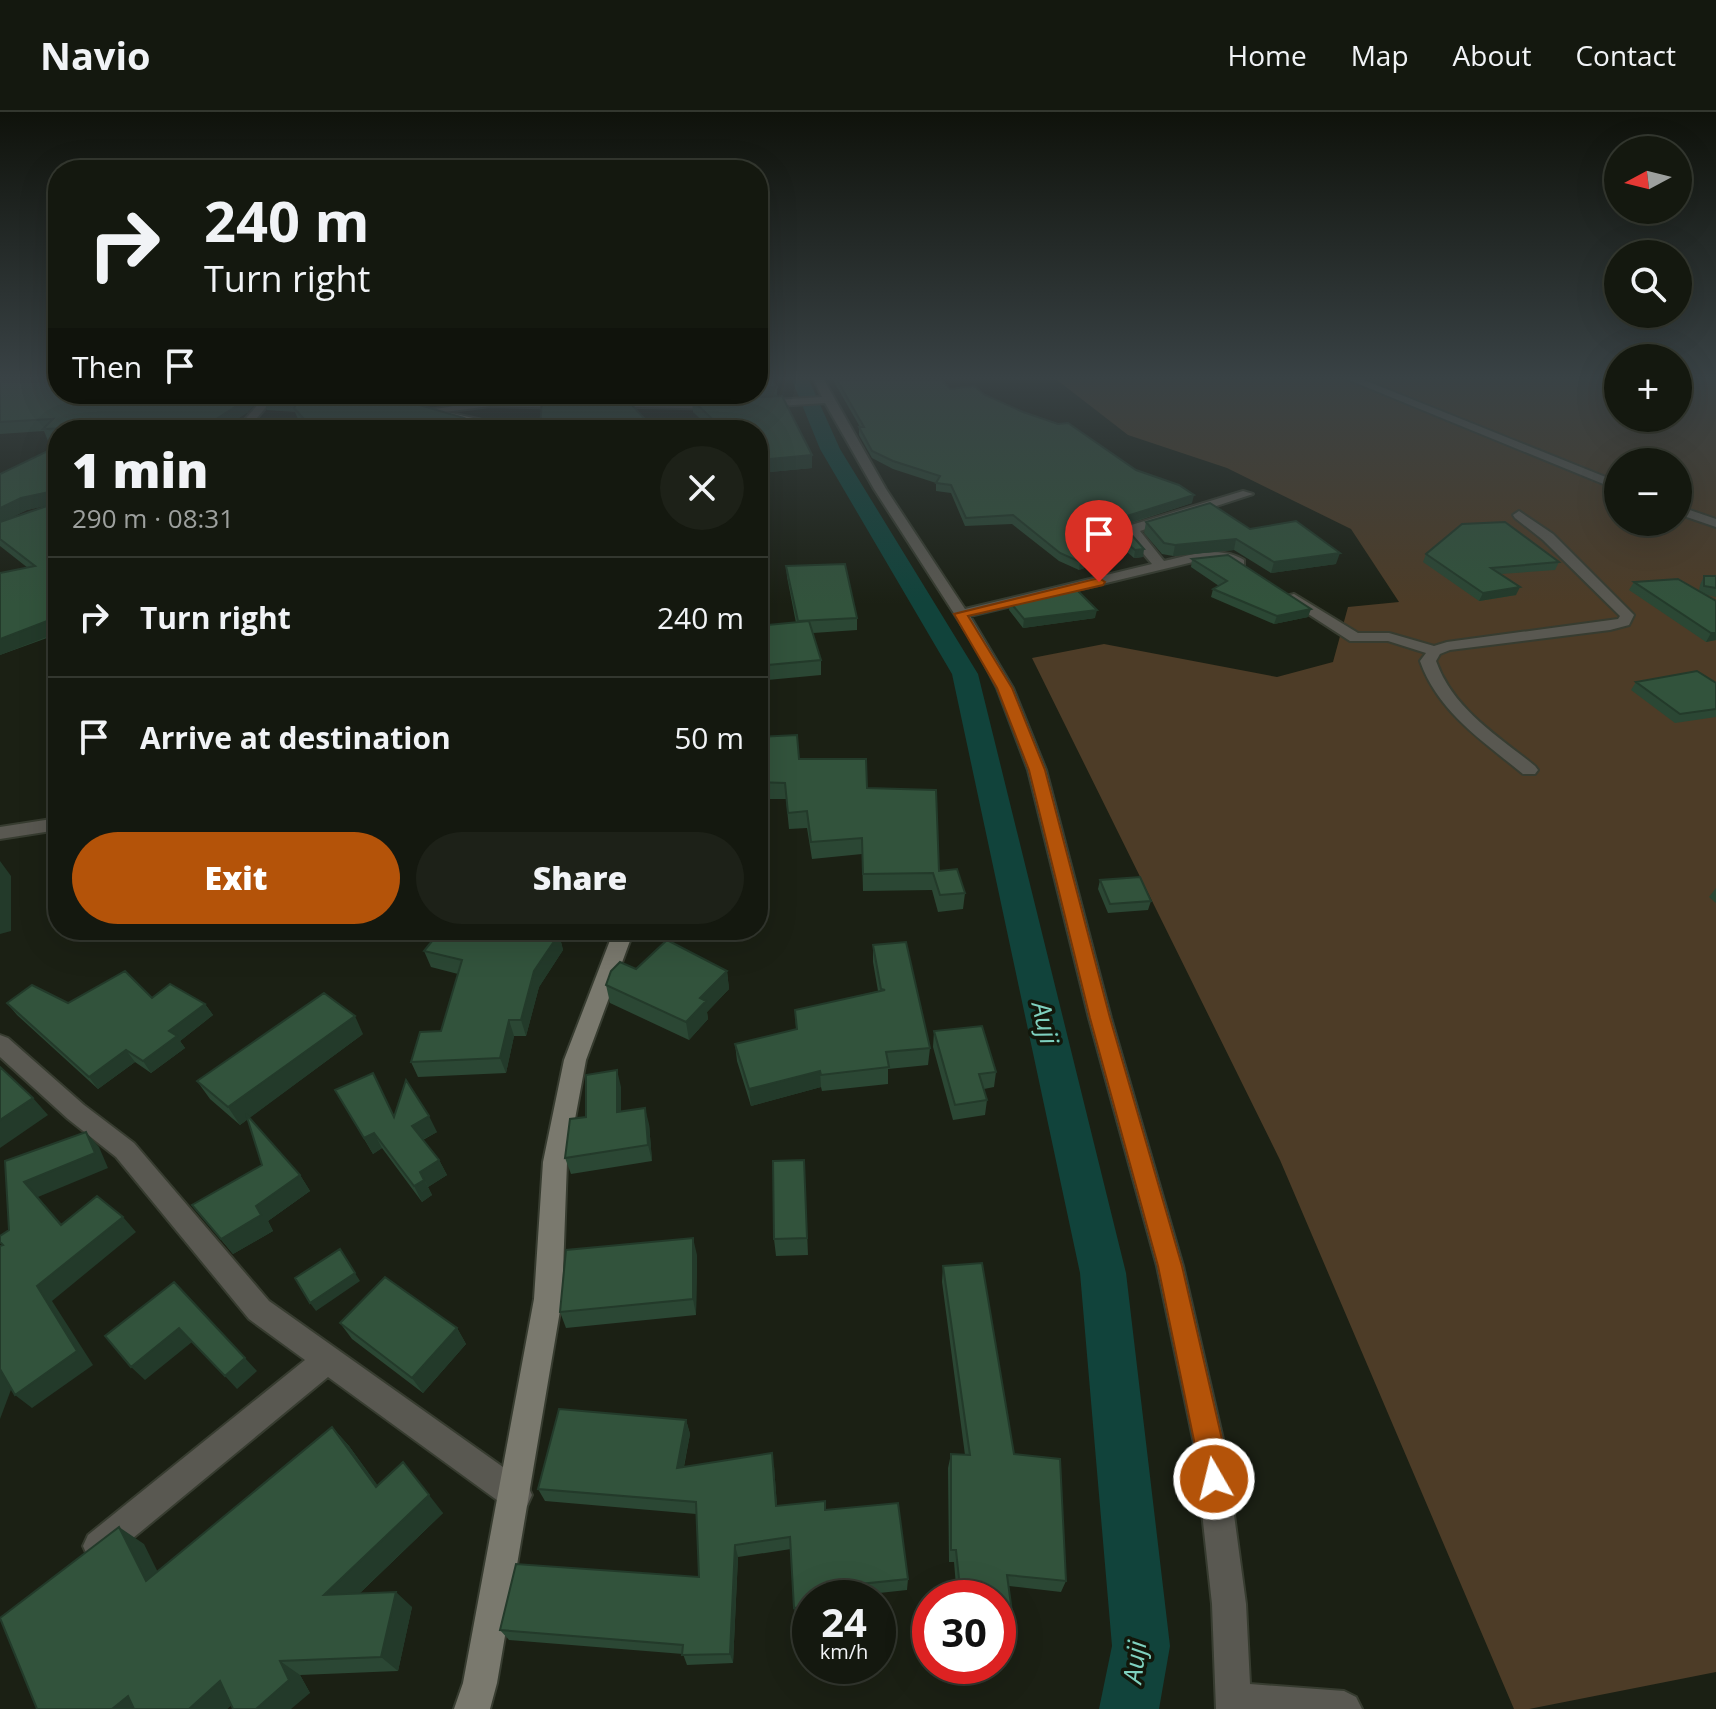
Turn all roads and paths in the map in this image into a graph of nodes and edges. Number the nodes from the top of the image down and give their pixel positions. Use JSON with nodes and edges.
{"nodes":[{"id":1,"x":860,"y":455,"type":"edge"},
{"id":2,"x":1540,"y":455,"type":"edge"},
{"id":3,"x":1604,"y":480,"type":"edge"},
{"id":4,"x":1247,"y":494,"type":"dead end"},
{"id":5,"x":1519,"y":515,"type":"dead end"},
{"id":6,"x":1692,"y":515,"type":"edge"},
{"id":7,"x":1716,"y":523,"type":"edge"},
{"id":8,"x":1159,"y":564,"type":"junction"},
{"id":9,"x":1252,"y":572,"type":"edge"},
{"id":10,"x":1275,"y":588,"type":"edge"},
{"id":11,"x":961,"y":614,"type":"junction"},
{"id":12,"x":1435,"y":651,"type":"junction"},
{"id":13,"x":1529,"y":770,"type":"dead end"},
{"id":14,"x":48,"y":826,"type":"edge"},
{"id":15,"x":0,"y":833,"type":"edge"},
{"id":16,"x":620,"y":940,"type":"edge"},
{"id":17,"x":0,"y":1044,"type":"edge"},
{"id":18,"x":328,"y":1359,"type":"junction"},
{"id":19,"x":516,"y":1495,"type":"junction"},
{"id":20,"x":73,"y":1567,"type":"edge"},
{"id":21,"x":1234,"y":1704,"type":"edge"},
{"id":22,"x":472,"y":1709,"type":"edge"},
{"id":23,"x":1344,"y":1709,"type":"edge"}],
"edges":[{"from":1,"to":11,"type":"street"},
{"from":2,"to":3,"type":"street"},
{"from":4,"to":8,"type":"street"},
{"from":5,"to":12,"type":"street"},
{"from":6,"to":7,"type":"street"},
{"from":8,"to":9,"type":"street"},
{"from":8,"to":11,"type":"street"},
{"from":10,"to":12,"type":"street"},
{"from":11,"to":21,"type":"street"},
{"from":12,"to":13,"type":"street"},
{"from":14,"to":15,"type":"street"},
{"from":16,"to":19,"type":"street"},
{"from":17,"to":18,"type":"street"},
{"from":18,"to":19,"type":"street"},
{"from":18,"to":20,"type":"street"},
{"from":19,"to":22,"type":"street"},
{"from":21,"to":23,"type":"street"}]}
